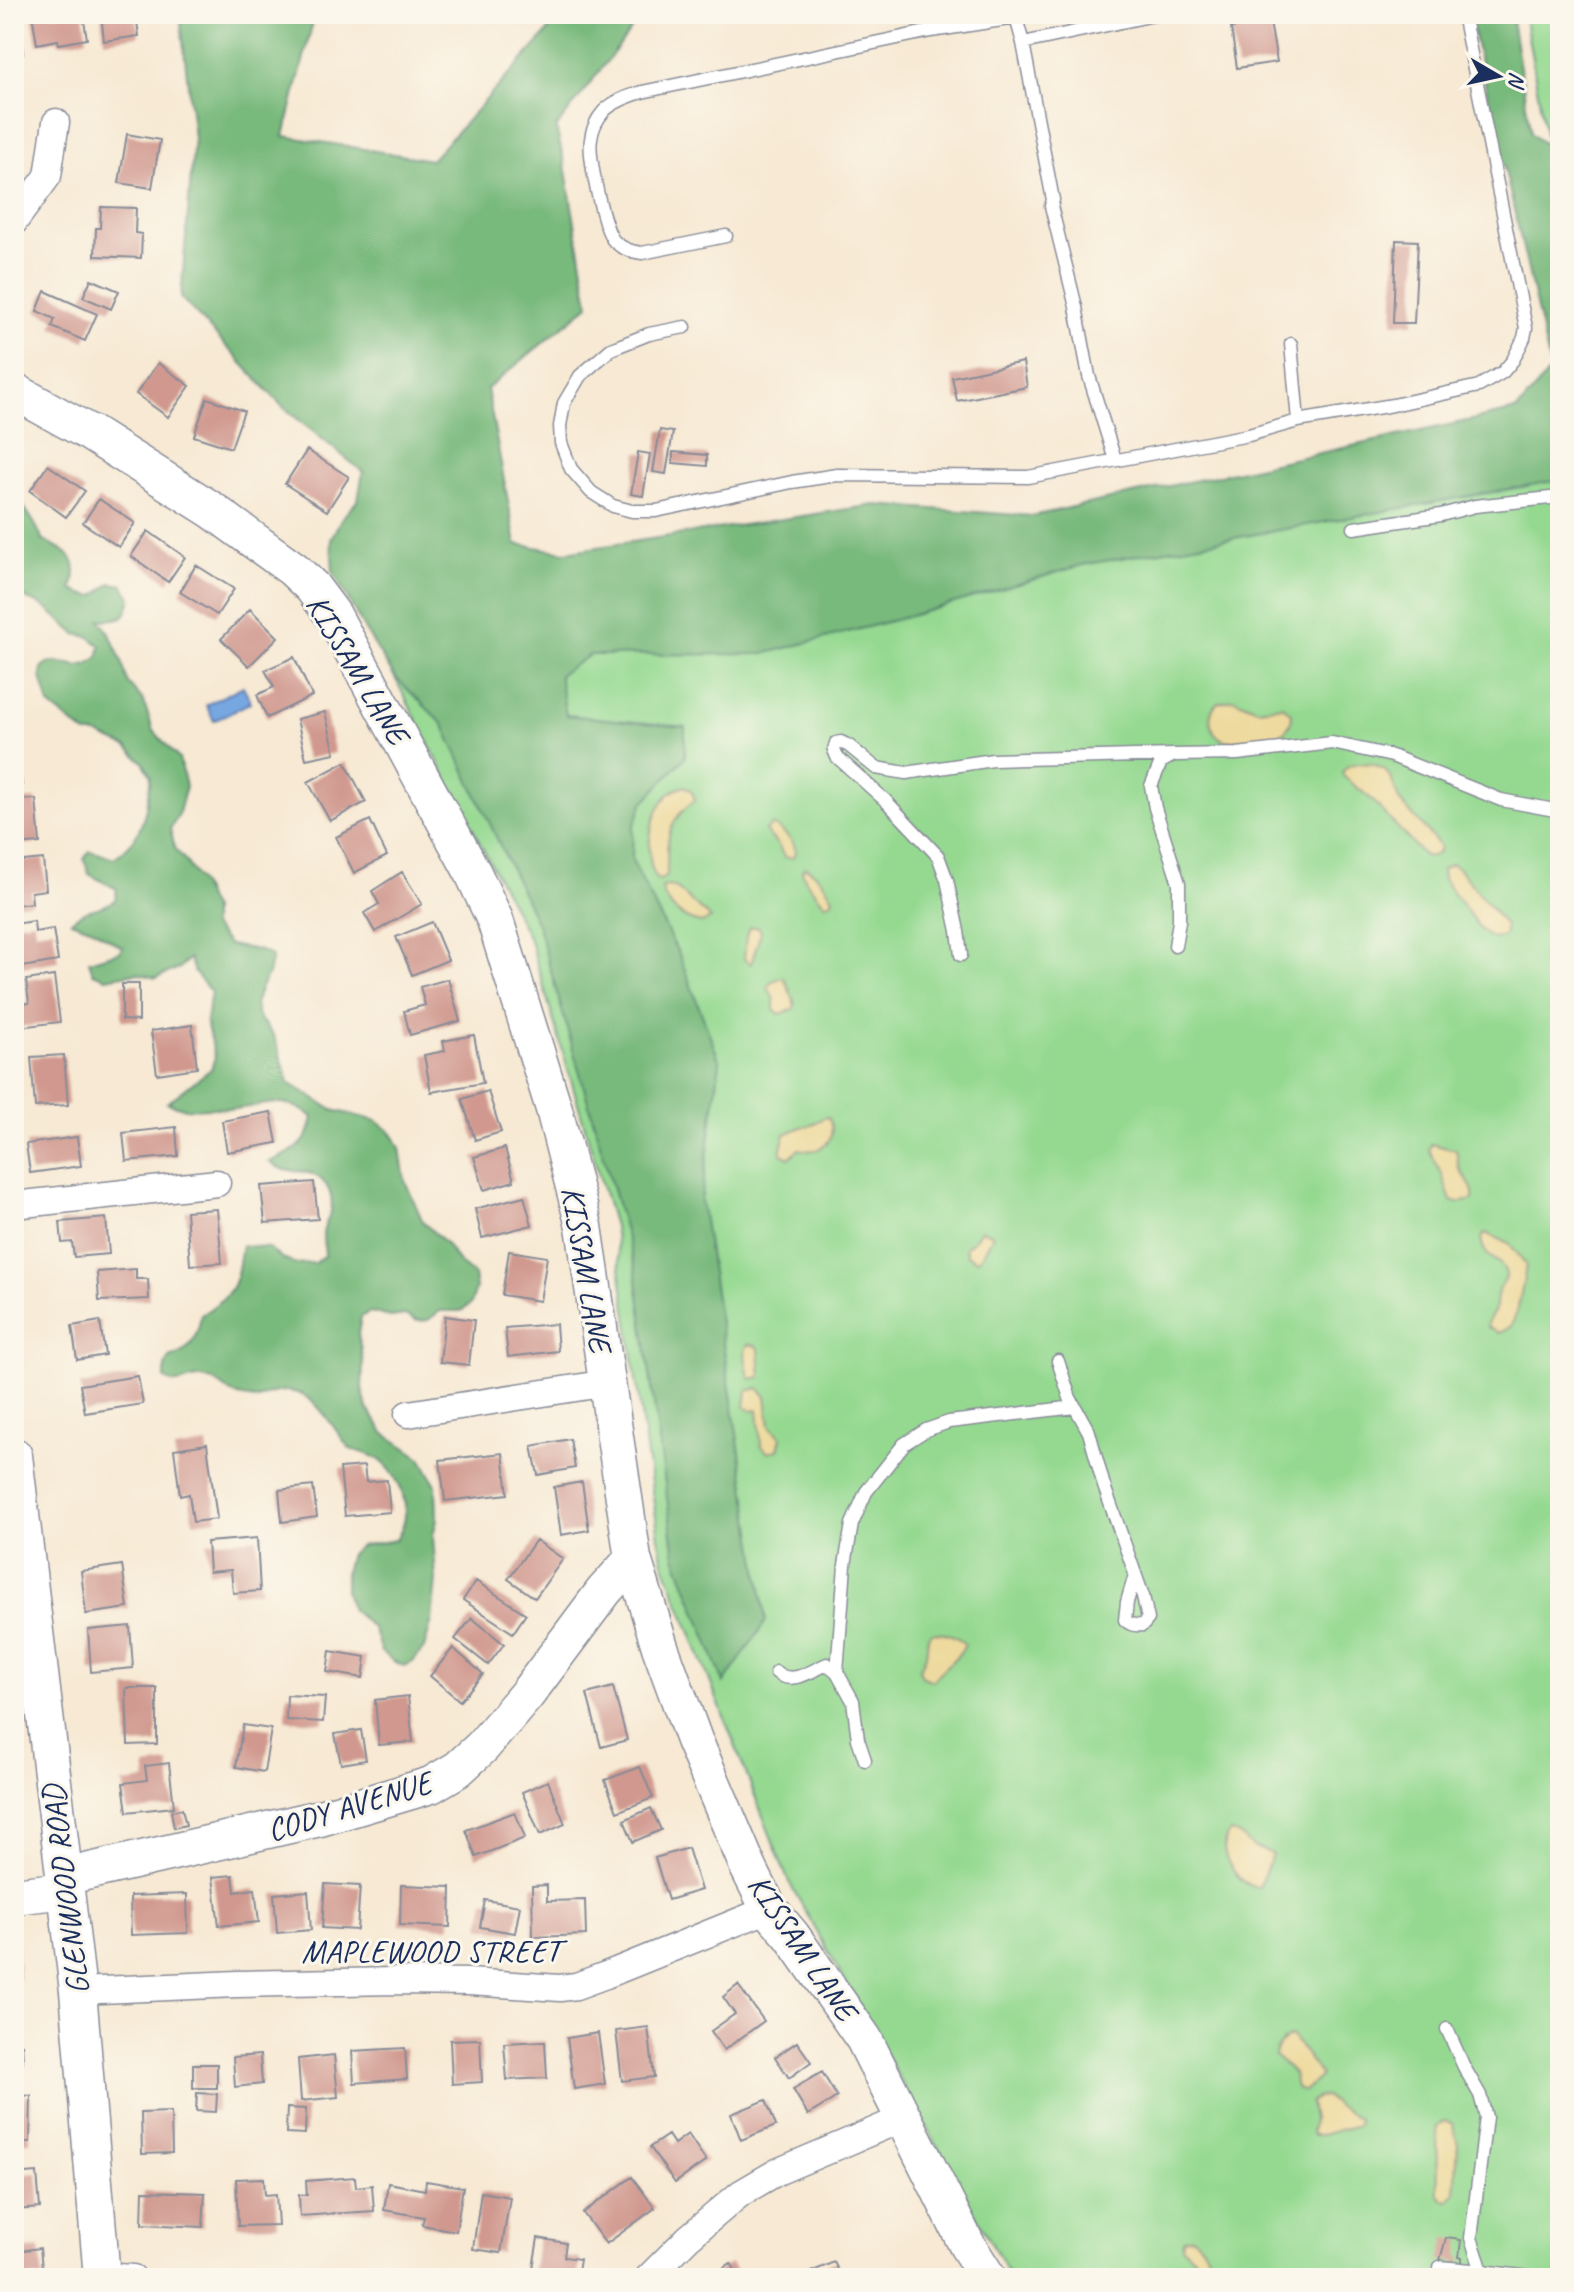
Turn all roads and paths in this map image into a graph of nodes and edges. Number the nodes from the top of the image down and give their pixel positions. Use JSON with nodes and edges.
{"nodes":[{"id":1,"x":1159,"y":14,"type":"edge"},
{"id":2,"x":1463,"y":14,"type":"edge"},
{"id":3,"x":1015,"y":16,"type":"edge"},
{"id":4,"x":1023,"y":43,"type":"junction"},
{"id":5,"x":56,"y":122,"type":"dead end"},
{"id":6,"x":14,"y":222,"type":"edge"},
{"id":7,"x":726,"y":236,"type":"dead end"},
{"id":8,"x":685,"y":327,"type":"dead end"},
{"id":9,"x":1291,"y":344,"type":"dead end"},
{"id":10,"x":14,"y":391,"type":"edge"},
{"id":11,"x":1298,"y":421,"type":"junction"},
{"id":12,"x":1115,"y":460,"type":"junction"},
{"id":13,"x":1560,"y":497,"type":"edge"},
{"id":14,"x":1354,"y":528,"type":"dead end"},
{"id":15,"x":1174,"y":755,"type":"junction"},
{"id":16,"x":1560,"y":811,"type":"edge"},
{"id":17,"x":1175,"y":946,"type":"dead end"},
{"id":18,"x":961,"y":955,"type":"dead end"},
{"id":19,"x":217,"y":1183,"type":"dead end"},
{"id":20,"x":14,"y":1205,"type":"edge"},
{"id":21,"x":1058,"y":1361,"type":"dead end"},
{"id":22,"x":608,"y":1383,"type":"junction"},
{"id":23,"x":1075,"y":1407,"type":"junction"},
{"id":24,"x":408,"y":1414,"type":"dead end"},
{"id":25,"x":14,"y":1456,"type":"edge"},
{"id":26,"x":633,"y":1559,"type":"junction"},
{"id":27,"x":20,"y":1561,"type":"edge"},
{"id":28,"x":1135,"y":1575,"type":"dead end"},
{"id":29,"x":776,"y":1672,"type":"dead end"},
{"id":30,"x":837,"y":1672,"type":"junction"},
{"id":31,"x":865,"y":1760,"type":"dead end"},
{"id":32,"x":64,"y":1883,"type":"junction"},
{"id":33,"x":14,"y":1896,"type":"edge"},
{"id":34,"x":769,"y":1909,"type":"junction"},
{"id":35,"x":78,"y":1991,"type":"junction"},
{"id":36,"x":1447,"y":2029,"type":"dead end"},
{"id":37,"x":904,"y":2118,"type":"junction"},
{"id":38,"x":1440,"y":2267,"type":"dead end"},
{"id":39,"x":1482,"y":2271,"type":"junction"},
{"id":40,"x":112,"y":2277,"type":"edge"},
{"id":41,"x":648,"y":2278,"type":"edge"},
{"id":42,"x":988,"y":2278,"type":"edge"},
{"id":43,"x":1537,"y":2278,"type":"edge"}],
"edges":[{"from":1,"to":4,"type":"lane"},
{"from":2,"to":11,"type":"lane"},
{"from":3,"to":4,"type":"lane"},
{"from":3,"to":7,"type":"lane"},
{"from":4,"to":12,"type":"lane"},
{"from":5,"to":6,"type":"street"},
{"from":8,"to":12,"type":"lane"},
{"from":9,"to":11,"type":"lane"},
{"from":10,"to":22,"type":"street","name":"KISSAM LANE"},
{"from":11,"to":12,"type":"lane"},
{"from":13,"to":14,"type":"lane"},
{"from":15,"to":16,"type":"lane"},
{"from":15,"to":17,"type":"lane"},
{"from":15,"to":18,"type":"lane"},
{"from":19,"to":20,"type":"street"},
{"from":21,"to":23,"type":"lane"},
{"from":22,"to":24,"type":"street"},
{"from":22,"to":26,"type":"street","name":"KISSAM LANE"},
{"from":23,"to":28,"type":"lane"},
{"from":23,"to":30,"type":"lane"},
{"from":25,"to":27,"type":"street","name":"GLENWOOD ROAD"},
{"from":26,"to":32,"type":"street","name":"CODY AVENUE"},
{"from":26,"to":34,"type":"street","name":"KISSAM LANE"},
{"from":27,"to":32,"type":"street","name":"GLENWOOD ROAD"},
{"from":29,"to":30,"type":"lane"},
{"from":30,"to":31,"type":"lane"},
{"from":32,"to":33,"type":"street","name":"CODY AVENUE"},
{"from":32,"to":35,"type":"street","name":"GLENWOOD ROAD"},
{"from":34,"to":35,"type":"street","name":"MAPLEWOOD STREET"},
{"from":34,"to":37,"type":"street","name":"KISSAM LANE"},
{"from":35,"to":40,"type":"street","name":"GLENWOOD ROAD"},
{"from":36,"to":39,"type":"lane"},
{"from":37,"to":41,"type":"street"},
{"from":37,"to":42,"type":"street","name":"KISSAM LANE"},
{"from":38,"to":39,"type":"lane"},
{"from":39,"to":43,"type":"lane"}]}
